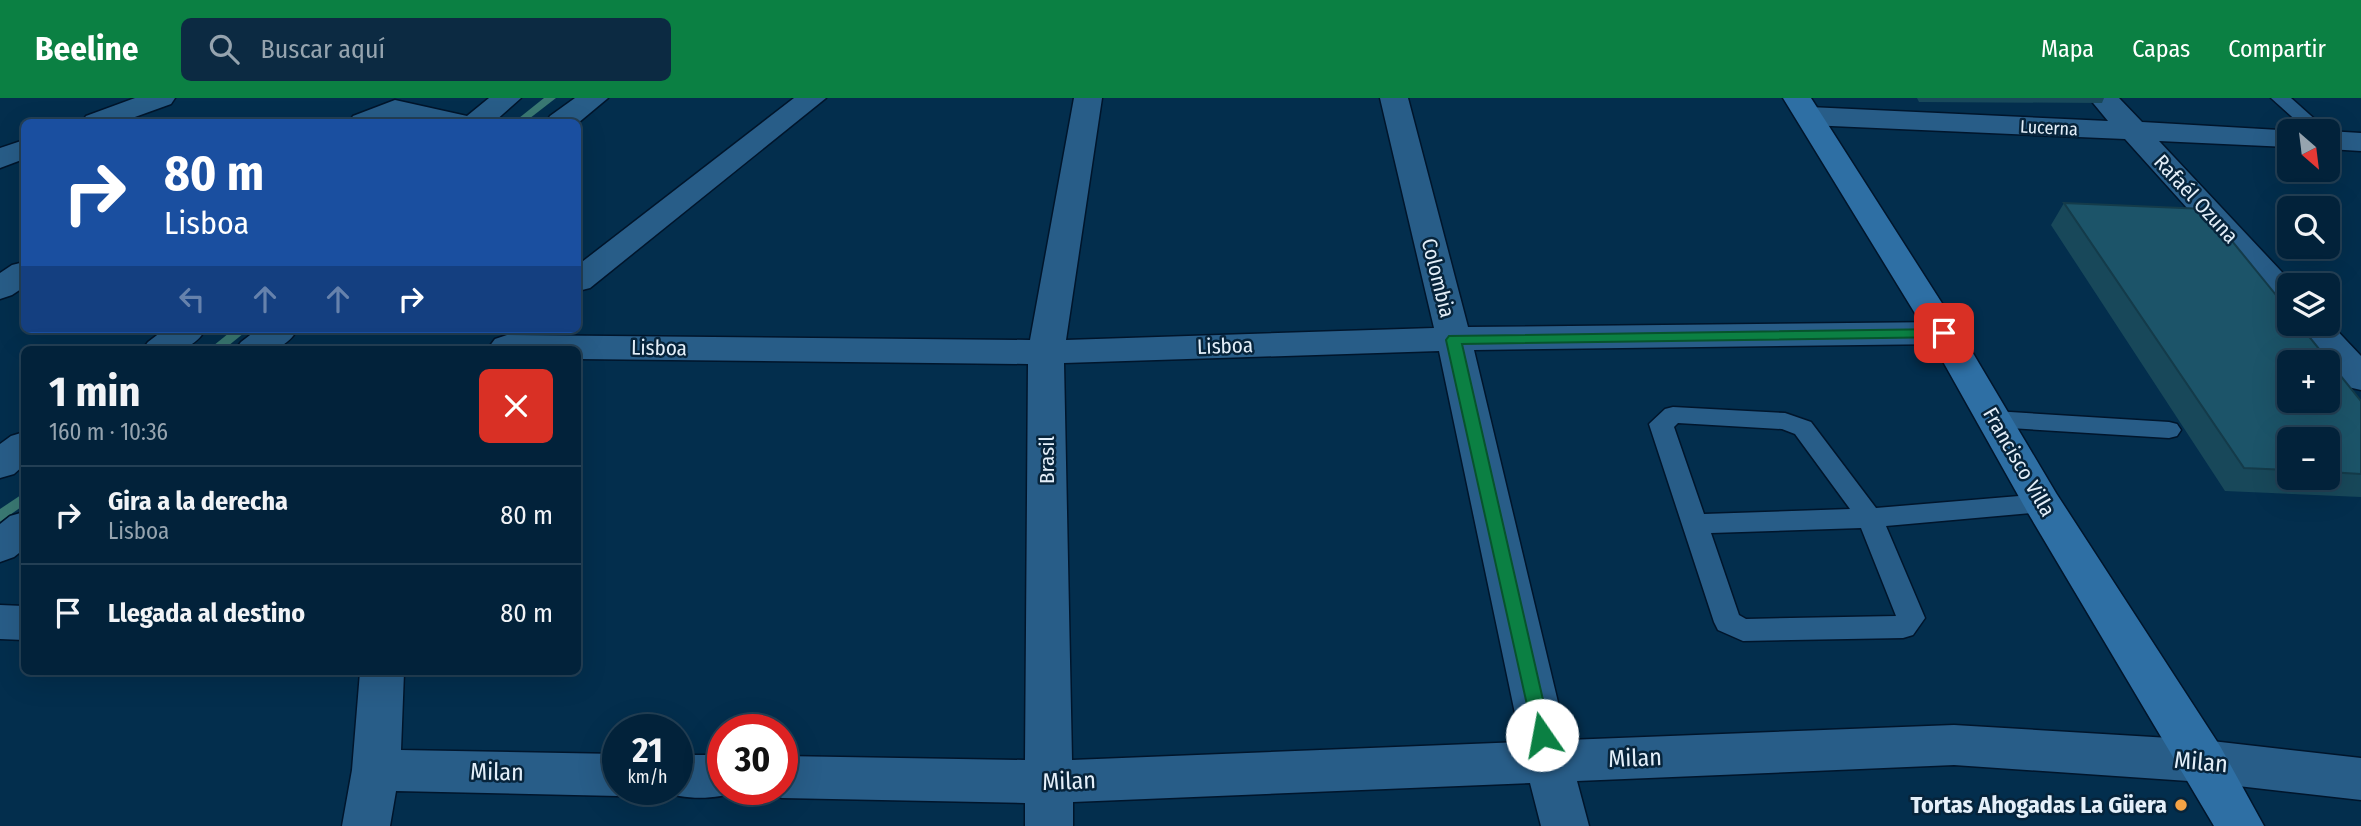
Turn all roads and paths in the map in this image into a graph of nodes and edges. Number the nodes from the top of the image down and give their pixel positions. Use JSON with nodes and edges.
{"nodes":[{"id":1,"x":161,"y":98,"type":"edge"},
{"id":2,"x":508,"y":98,"type":"edge"},
{"id":3,"x":594,"y":98,"type":"edge"},
{"id":4,"x":810,"y":98,"type":"edge"},
{"id":5,"x":1088,"y":98,"type":"edge"},
{"id":6,"x":1394,"y":98,"type":"edge"},
{"id":7,"x":2103,"y":98,"type":"edge"},
{"id":8,"x":2280,"y":98,"type":"edge"},
{"id":9,"x":1803,"y":107,"type":"edge"},
{"id":10,"x":104,"y":119,"type":"edge"},
{"id":11,"x":370,"y":119,"type":"edge"},
{"id":12,"x":443,"y":119,"type":"edge"},
{"id":13,"x":481,"y":119,"type":"edge"},
{"id":14,"x":564,"y":119,"type":"edge"},
{"id":15,"x":2305,"y":119,"type":"edge"},
{"id":16,"x":2134,"y":132,"type":"junction"},
{"id":17,"x":2277,"y":138,"type":"edge"},
{"id":18,"x":2340,"y":139,"type":"edge"},
{"id":19,"x":2361,"y":142,"type":"edge"},
{"id":20,"x":21,"y":150,"type":"edge"},
{"id":21,"x":0,"y":159,"type":"edge"},
{"id":22,"x":21,"y":265,"type":"edge"},
{"id":23,"x":21,"y":274,"type":"edge"},
{"id":24,"x":0,"y":275,"type":"edge"},
{"id":25,"x":581,"y":279,"type":"edge"},
{"id":26,"x":2277,"y":287,"type":"edge"},
{"id":27,"x":0,"y":288,"type":"edge"},
{"id":28,"x":183,"y":333,"type":"edge"},
{"id":29,"x":276,"y":333,"type":"edge"},
{"id":30,"x":1944,"y":333,"type":"junction"},
{"id":31,"x":2322,"y":336,"type":"edge"},
{"id":32,"x":1454,"y":340,"type":"junction"},
{"id":33,"x":512,"y":342,"type":"edge"},
{"id":34,"x":166,"y":346,"type":"edge"},
{"id":35,"x":258,"y":346,"type":"edge"},
{"id":36,"x":1046,"y":352,"type":"junction"},
{"id":37,"x":2361,"y":378,"type":"edge"},
{"id":38,"x":1994,"y":419,"type":"junction"},
{"id":39,"x":2169,"y":430,"type":"dead end"},
{"id":40,"x":21,"y":448,"type":"edge"},
{"id":41,"x":0,"y":464,"type":"edge"},
{"id":42,"x":2042,"y":503,"type":"junction"},
{"id":43,"x":1870,"y":518,"type":"junction"},
{"id":44,"x":1695,"y":524,"type":"junction"},
{"id":45,"x":21,"y":529,"type":"edge"},
{"id":46,"x":0,"y":546,"type":"edge"},
{"id":47,"x":0,"y":622,"type":"edge"},
{"id":48,"x":21,"y":623,"type":"edge"},
{"id":49,"x":382,"y":675,"type":"edge"},
{"id":50,"x":1548,"y":761,"type":"junction"},
{"id":51,"x":2203,"y":761,"type":"junction"},
{"id":52,"x":376,"y":770,"type":"junction"},
{"id":53,"x":602,"y":775,"type":"edge"},
{"id":54,"x":2361,"y":779,"type":"edge"},
{"id":55,"x":798,"y":780,"type":"edge"},
{"id":56,"x":1049,"y":804,"type":"edge"},
{"id":57,"x":366,"y":826,"type":"edge"},
{"id":58,"x":1565,"y":826,"type":"edge"},
{"id":59,"x":2240,"y":826,"type":"edge"}],
"edges":[{"from":1,"to":10,"type":"street"},
{"from":2,"to":13,"type":"street"},
{"from":3,"to":14,"type":"street"},
{"from":4,"to":25,"type":"street"},
{"from":5,"to":36,"type":"street","name":"Brasil"},
{"from":6,"to":32,"type":"street","name":"Colombia"},
{"from":7,"to":16,"type":"street","name":"Rafaél Ozuna"},
{"from":8,"to":15,"type":"lane"},
{"from":9,"to":16,"type":"street","name":"Lucerna"},
{"from":9,"to":30,"type":"street","name":"Francisco Villa"},
{"from":11,"to":12,"type":"street"},
{"from":16,"to":17,"type":"street","name":"Lucerna"},
{"from":16,"to":26,"type":"street","name":"Rafaél Ozuna"},
{"from":18,"to":19,"type":"street"},
{"from":20,"to":21,"type":"street"},
{"from":22,"to":24,"type":"street"},
{"from":23,"to":27,"type":"street"},
{"from":28,"to":34,"type":"street"},
{"from":29,"to":35,"type":"street"},
{"from":30,"to":32,"type":"street","name":"Lisboa"},
{"from":30,"to":38,"type":"street","name":"Francisco Villa"},
{"from":31,"to":37,"type":"street"},
{"from":32,"to":36,"type":"street","name":"Lisboa"},
{"from":32,"to":50,"type":"street","name":"Colombia"},
{"from":33,"to":36,"type":"street","name":"Lisboa"},
{"from":36,"to":56,"type":"street","name":"Brasil"},
{"from":38,"to":39,"type":"lane"},
{"from":38,"to":42,"type":"street","name":"Francisco Villa"},
{"from":40,"to":41,"type":"street"},
{"from":42,"to":43,"type":"lane"},
{"from":42,"to":51,"type":"street","name":"Francisco Villa"},
{"from":43,"to":44,"type":"lane"},
{"from":43,"to":44,"type":"lane"},
{"from":43,"to":44,"type":"lane"},
{"from":45,"to":46,"type":"street"},
{"from":47,"to":48,"type":"street"},
{"from":49,"to":52,"type":"street"},
{"from":50,"to":51,"type":"street","name":"Milan"},
{"from":50,"to":56,"type":"street","name":"Milan"},
{"from":50,"to":58,"type":"street","name":"Colombia"},
{"from":51,"to":54,"type":"street","name":"Milan"},
{"from":51,"to":59,"type":"street","name":"Francisco Villa"},
{"from":52,"to":53,"type":"street","name":"Milan"},
{"from":52,"to":57,"type":"street"},
{"from":55,"to":56,"type":"street","name":"Milan"}]}
